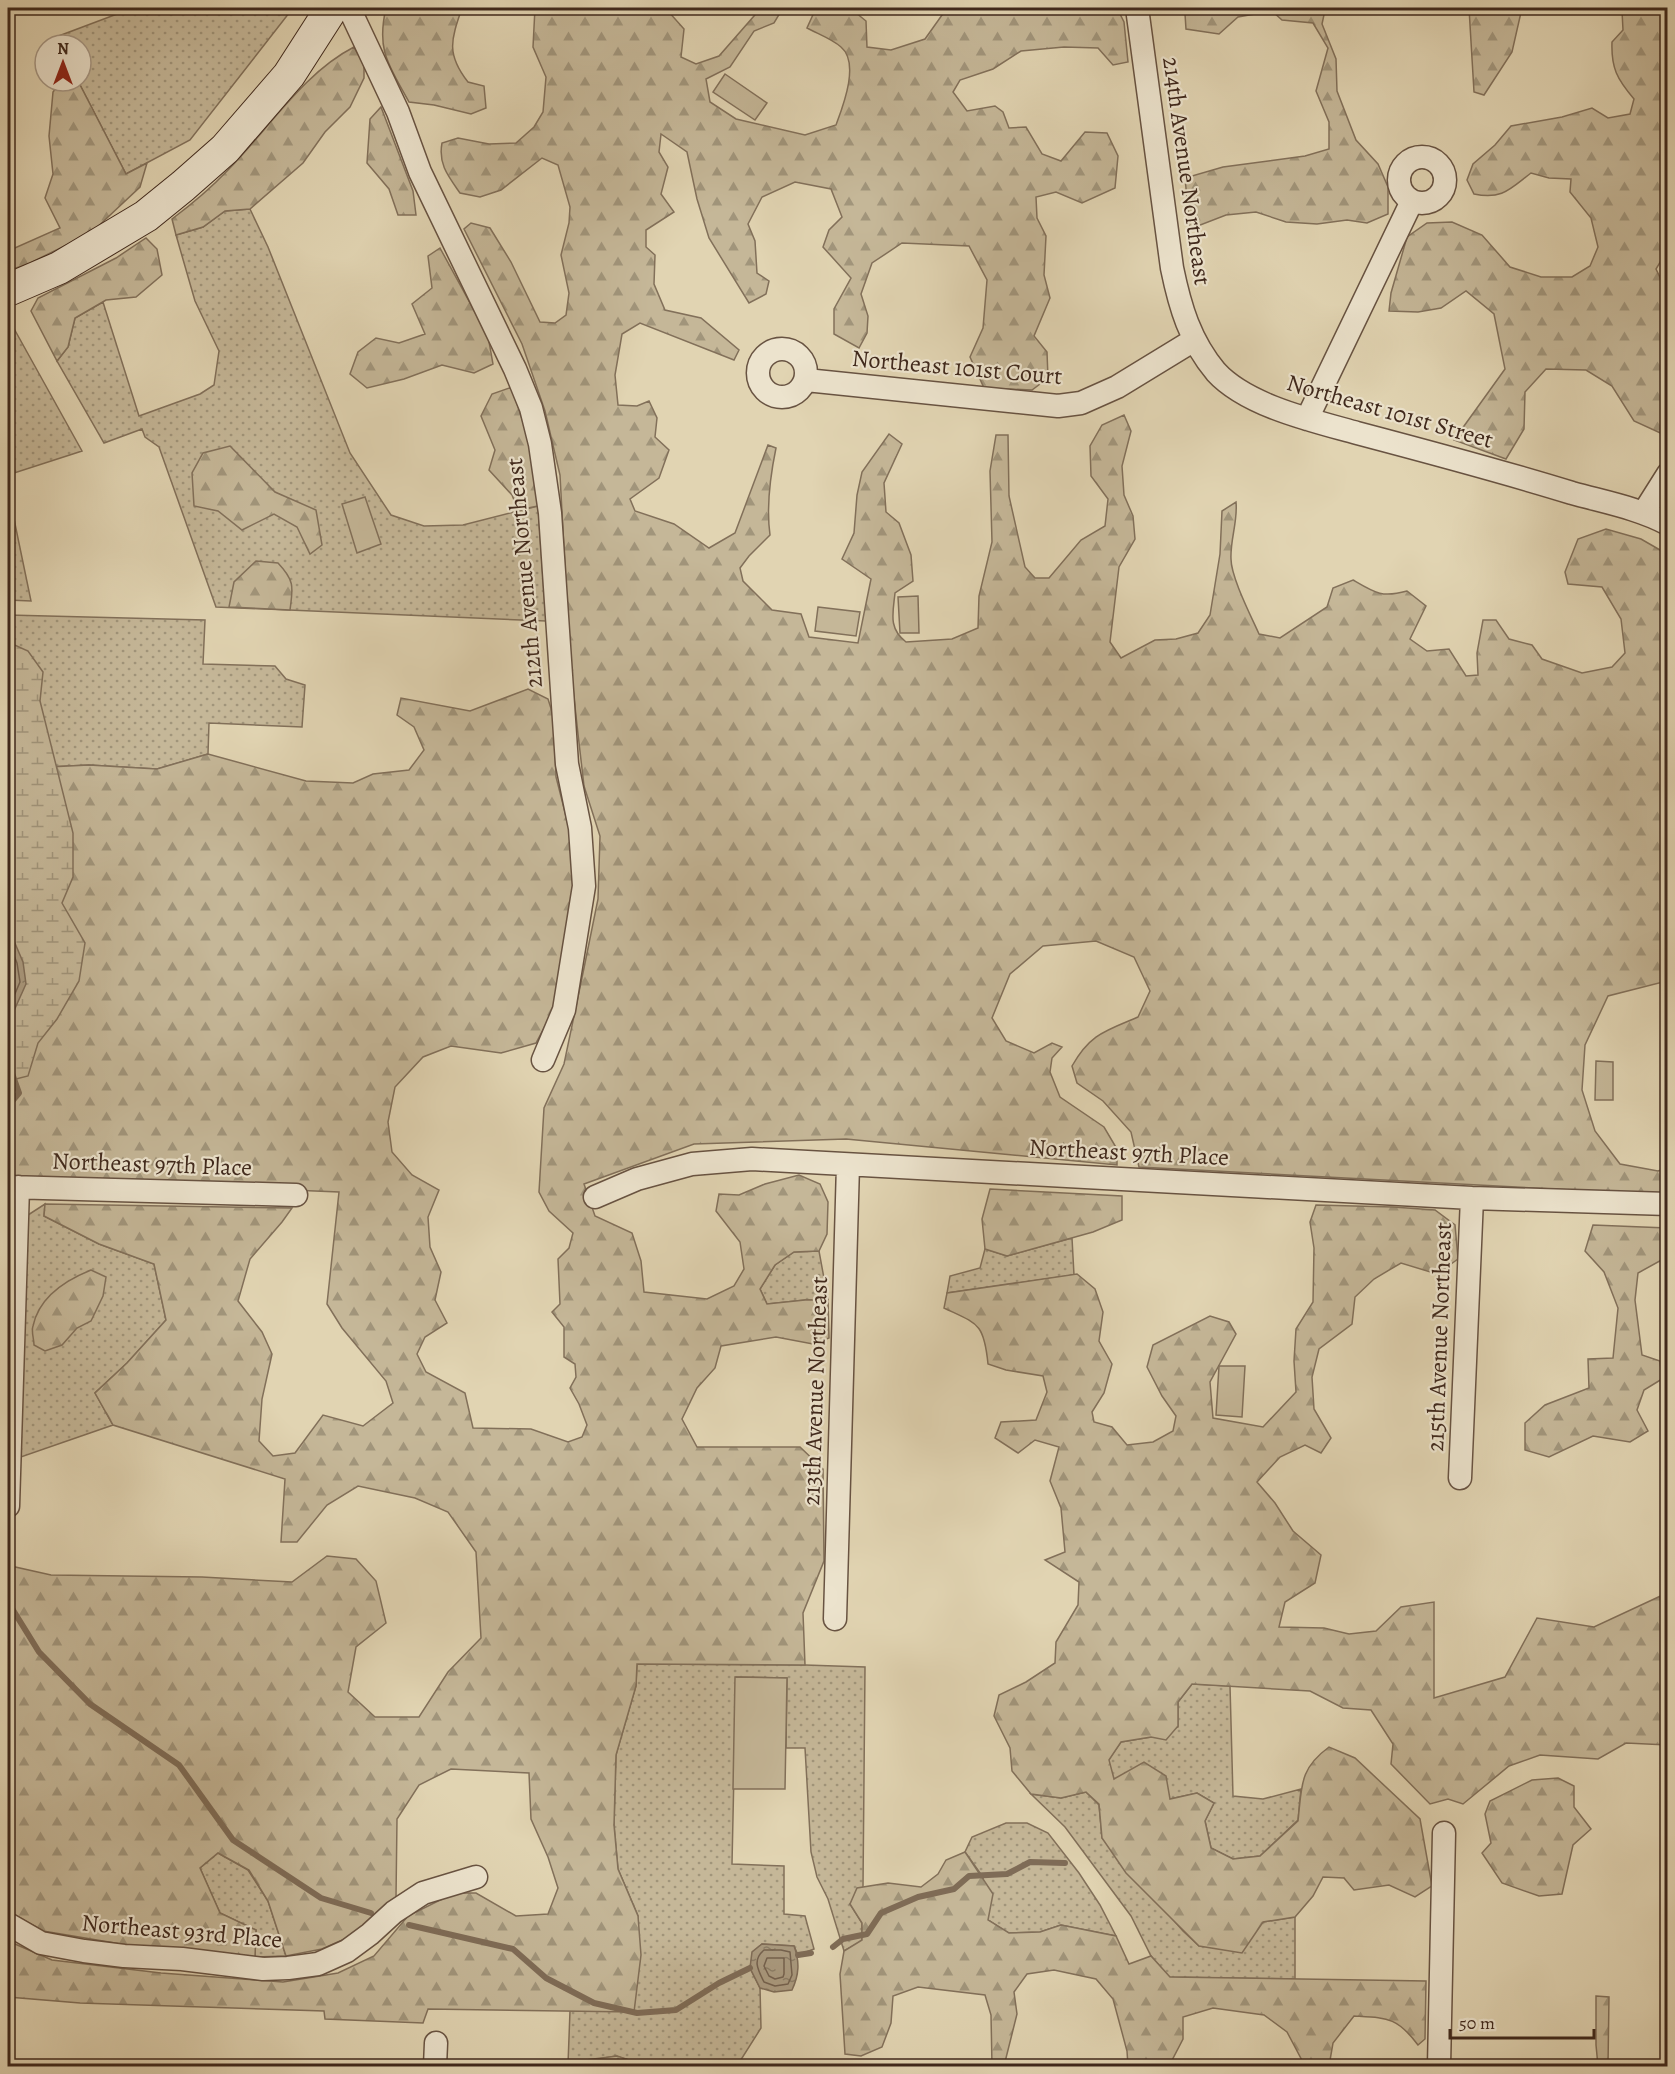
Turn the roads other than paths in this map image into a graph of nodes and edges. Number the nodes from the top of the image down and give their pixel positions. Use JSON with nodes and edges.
{"nodes":[{"id":1,"x":332,"y":8,"type":"edge"},
{"id":2,"x":349,"y":8,"type":"edge"},
{"id":3,"x":1137,"y":8,"type":"edge"},
{"id":4,"x":1412,"y":201,"type":"dead end"},
{"id":5,"x":8,"y":290,"type":"edge"},
{"id":6,"x":1194,"y":340,"type":"junction"},
{"id":7,"x":806,"y":380,"type":"dead end"},
{"id":8,"x":1307,"y":419,"type":"junction"},
{"id":9,"x":1668,"y":474,"type":"edge"},
{"id":10,"x":1644,"y":512,"type":"junction"},
{"id":11,"x":1668,"y":524,"type":"edge"},
{"id":12,"x":543,"y":1060,"type":"dead end"},
{"id":13,"x":848,"y":1164,"type":"junction"},
{"id":14,"x":13,"y":1187,"type":"edge"},
{"id":15,"x":296,"y":1195,"type":"dead end"},
{"id":16,"x":595,"y":1197,"type":"dead end"},
{"id":17,"x":1472,"y":1198,"type":"junction"},
{"id":18,"x":1668,"y":1204,"type":"edge"},
{"id":19,"x":1460,"y":1478,"type":"dead end"},
{"id":20,"x":8,"y":1506,"type":"edge"},
{"id":21,"x":835,"y":1619,"type":"dead end"},
{"id":22,"x":1444,"y":1833,"type":"dead end"},
{"id":23,"x":476,"y":1878,"type":"dead end"},
{"id":24,"x":8,"y":1924,"type":"edge"},
{"id":25,"x":436,"y":2043,"type":"dead end"},
{"id":26,"x":435,"y":2067,"type":"edge"},
{"id":27,"x":1439,"y":2067,"type":"edge"}],
"edges":[{"from":1,"to":5,"type":"main road"},
{"from":2,"to":12,"type":"street","name":"212th Avenue Northeast"},
{"from":3,"to":6,"type":"street","name":"214th Avenue Northeast"},
{"from":4,"to":8,"type":"street"},
{"from":6,"to":7,"type":"street","name":"Northeast 101st Court"},
{"from":6,"to":8,"type":"street","name":"Northeast 101st Street"},
{"from":8,"to":10,"type":"street","name":"Northeast 101st Street"},
{"from":9,"to":10,"type":"street"},
{"from":10,"to":11,"type":"street","name":"Northeast 101st Street"},
{"from":13,"to":16,"type":"street","name":"Northeast 97th Place"},
{"from":13,"to":17,"type":"street","name":"Northeast 97th Place"},
{"from":13,"to":21,"type":"street","name":"213th Avenue Northeast"},
{"from":14,"to":15,"type":"street","name":"Northeast 97th Place"},
{"from":14,"to":20,"type":"street"},
{"from":17,"to":18,"type":"street","name":"Northeast 97th Place"},
{"from":17,"to":19,"type":"street","name":"215th Avenue Northeast"},
{"from":22,"to":27,"type":"street"},
{"from":23,"to":24,"type":"street","name":"Northeast 93rd Place"},
{"from":25,"to":26,"type":"street"}]}
